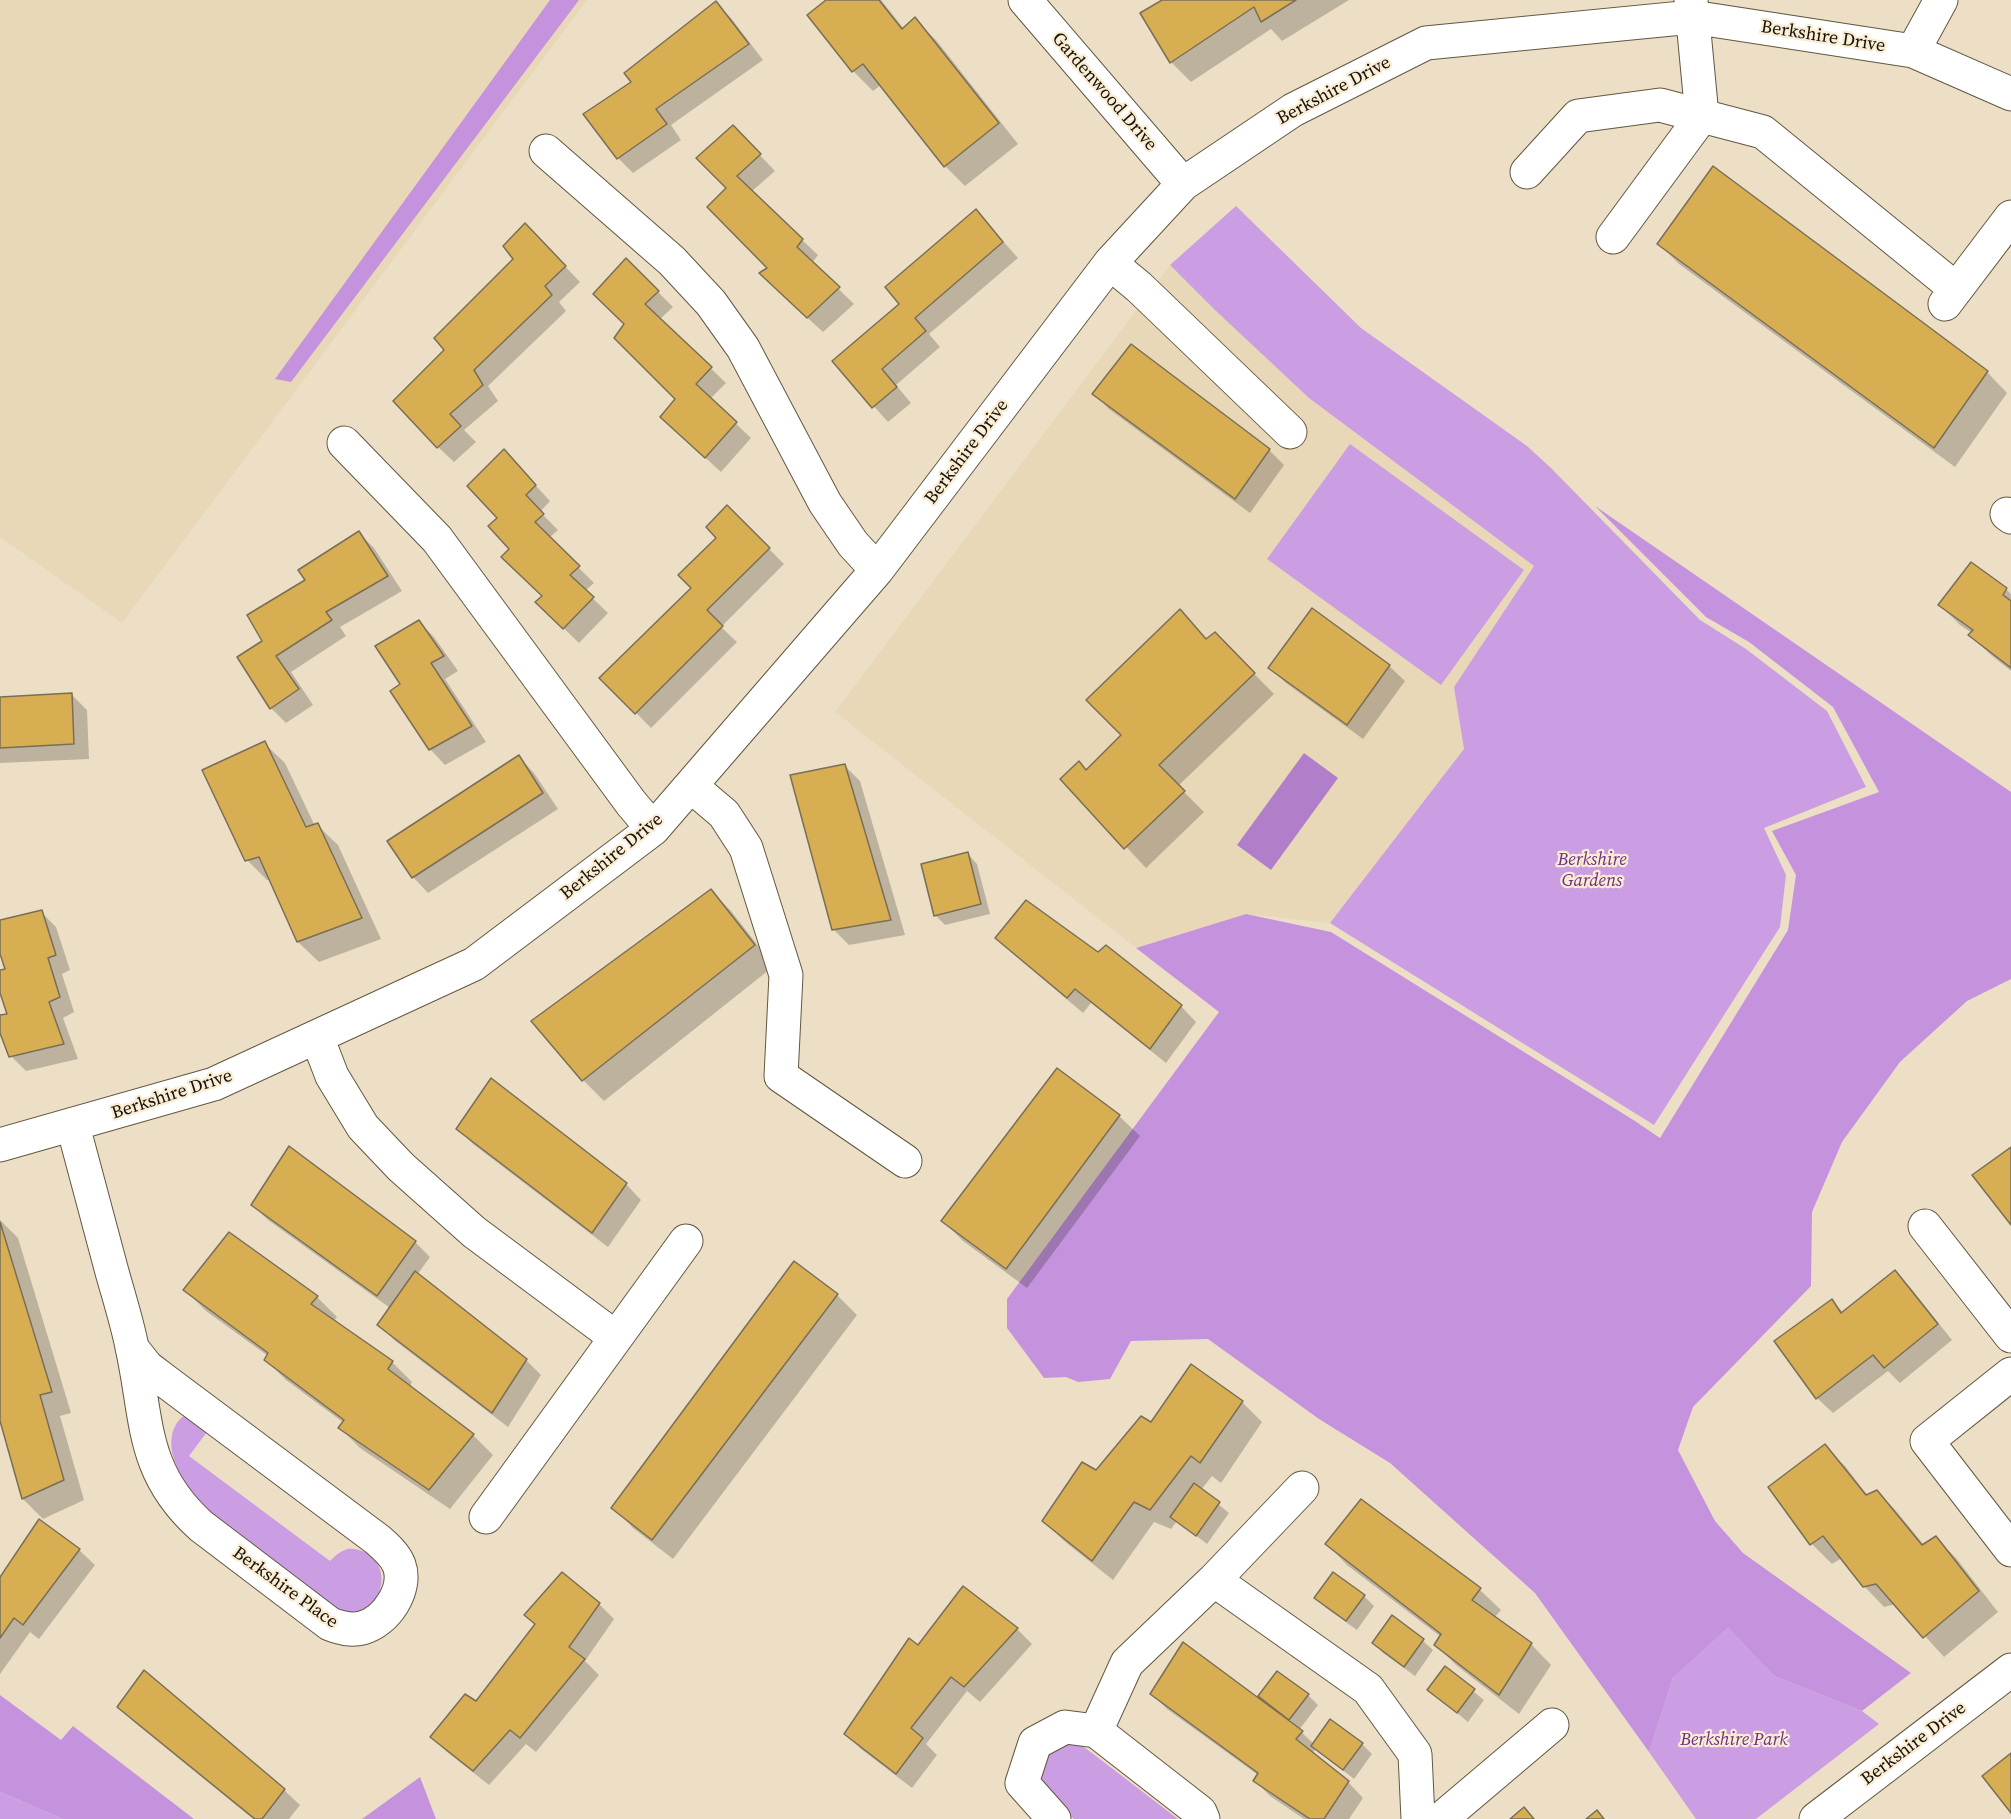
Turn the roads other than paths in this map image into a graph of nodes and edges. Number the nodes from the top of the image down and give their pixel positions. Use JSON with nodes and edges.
{"nodes":[{"id":1,"x":1025,"y":0,"type":"edge"},
{"id":2,"x":1941,"y":0,"type":"edge"},
{"id":3,"x":1691,"y":8,"type":"edge"},
{"id":4,"x":1913,"y":51,"type":"junction"},
{"id":5,"x":2011,"y":94,"type":"edge"},
{"id":6,"x":1702,"y":116,"type":"junction"},
{"id":7,"x":546,"y":151,"type":"dead end"},
{"id":8,"x":1527,"y":172,"type":"dead end"},
{"id":9,"x":1183,"y":184,"type":"junction"},
{"id":10,"x":2011,"y":217,"type":"edge"},
{"id":11,"x":1613,"y":237,"type":"dead end"},
{"id":12,"x":1110,"y":263,"type":"junction"},
{"id":13,"x":1290,"y":432,"type":"dead end"},
{"id":14,"x":344,"y":442,"type":"dead end"},
{"id":15,"x":877,"y":570,"type":"junction"},
{"id":16,"x":691,"y":786,"type":"junction"},
{"id":17,"x":653,"y":829,"type":"junction"},
{"id":18,"x":317,"y":1038,"type":"junction"},
{"id":19,"x":73,"y":1126,"type":"junction"},
{"id":20,"x":0,"y":1145,"type":"edge"},
{"id":21,"x":905,"y":1161,"type":"dead end"},
{"id":22,"x":1925,"y":1226,"type":"dead end"},
{"id":23,"x":686,"y":1241,"type":"dead end"},
{"id":24,"x":2011,"y":1336,"type":"edge"},
{"id":25,"x":615,"y":1337,"type":"junction"},
{"id":26,"x":132,"y":1348,"type":"junction"},
{"id":27,"x":2011,"y":1374,"type":"edge"},
{"id":28,"x":1302,"y":1488,"type":"dead end"},
{"id":29,"x":486,"y":1517,"type":"dead end"},
{"id":30,"x":2011,"y":1550,"type":"edge"},
{"id":31,"x":1214,"y":1580,"type":"junction"},
{"id":32,"x":2011,"y":1670,"type":"edge"},
{"id":33,"x":1552,"y":1725,"type":"dead end"},
{"id":34,"x":1096,"y":1731,"type":"junction"},
{"id":35,"x":1054,"y":1819,"type":"edge"},
{"id":36,"x":1203,"y":1819,"type":"edge"},
{"id":37,"x":1418,"y":1819,"type":"edge"},
{"id":38,"x":1441,"y":1819,"type":"edge"},
{"id":39,"x":1816,"y":1819,"type":"edge"}],
"edges":[{"from":1,"to":9,"type":"street","name":"Gardenwood Drive"},
{"from":2,"to":4,"type":"street"},
{"from":3,"to":4,"type":"street","name":"Berkshire Drive"},
{"from":3,"to":6,"type":"street"},
{"from":3,"to":9,"type":"street","name":"Berkshire Drive"},
{"from":4,"to":5,"type":"street","name":"Berkshire Drive"},
{"from":6,"to":8,"type":"street"},
{"from":6,"to":10,"type":"street"},
{"from":6,"to":11,"type":"street"},
{"from":7,"to":15,"type":"street"},
{"from":9,"to":12,"type":"street","name":"Berkshire Drive"},
{"from":12,"to":13,"type":"street"},
{"from":12,"to":15,"type":"street","name":"Berkshire Drive"},
{"from":14,"to":17,"type":"street"},
{"from":15,"to":16,"type":"street","name":"Berkshire Drive"},
{"from":16,"to":17,"type":"street","name":"Berkshire Drive"},
{"from":16,"to":21,"type":"street"},
{"from":17,"to":18,"type":"street","name":"Berkshire Drive"},
{"from":18,"to":19,"type":"street","name":"Berkshire Drive"},
{"from":18,"to":25,"type":"street"},
{"from":19,"to":20,"type":"street","name":"Berkshire Drive"},
{"from":19,"to":26,"type":"street","name":"Berkshire Place"},
{"from":22,"to":24,"type":"street"},
{"from":23,"to":25,"type":"street"},
{"from":25,"to":29,"type":"street"},
{"from":26,"to":26,"type":"street","name":"Berkshire Place"},
{"from":27,"to":30,"type":"street"},
{"from":28,"to":31,"type":"street"},
{"from":31,"to":34,"type":"street"},
{"from":31,"to":37,"type":"street"},
{"from":32,"to":39,"type":"street","name":"Berkshire Drive"},
{"from":33,"to":38,"type":"street"},
{"from":34,"to":35,"type":"street"},
{"from":34,"to":36,"type":"street"}]}
